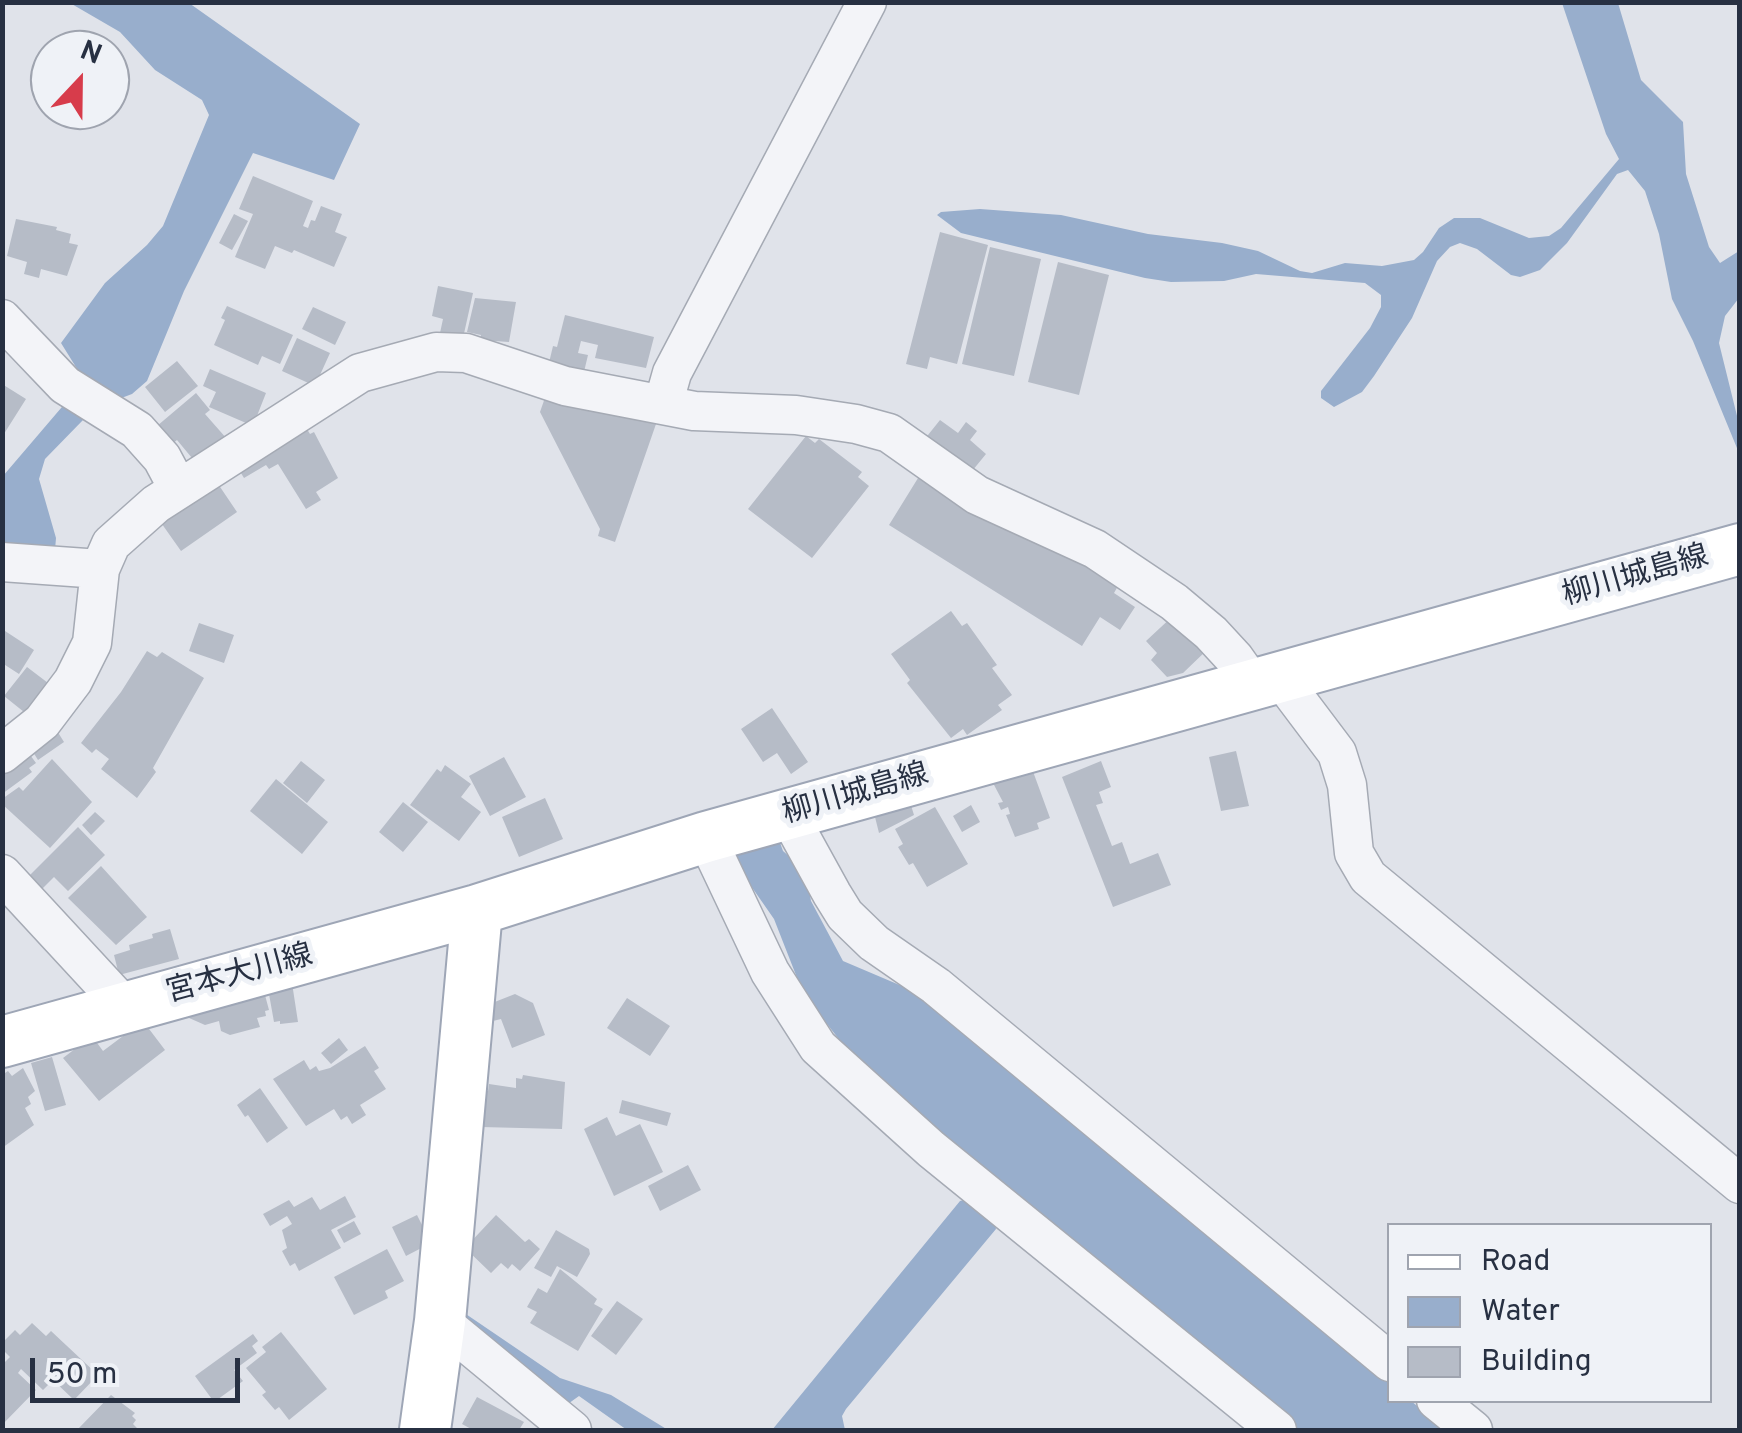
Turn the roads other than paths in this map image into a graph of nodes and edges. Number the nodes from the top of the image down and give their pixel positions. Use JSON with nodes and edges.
{"nodes":[{"id":1,"x":868,"y":2,"type":"edge"},
{"id":2,"x":2,"y":318,"type":"edge"},
{"id":3,"x":663,"y":405,"type":"junction"},
{"id":4,"x":178,"y":488,"type":"junction"},
{"id":5,"x":1740,"y":549,"type":"edge"},
{"id":6,"x":2,"y":562,"type":"edge"},
{"id":7,"x":100,"y":568,"type":"junction"},
{"id":8,"x":1266,"y":680,"type":"junction"},
{"id":9,"x":2,"y":754,"type":"edge"},
{"id":10,"x":789,"y":816,"type":"junction"},
{"id":11,"x":710,"y":836,"type":"junction"},
{"id":12,"x":2,"y":874,"type":"edge"},
{"id":13,"x":477,"y":910,"type":"junction"},
{"id":14,"x":126,"y":1008,"type":"junction"},
{"id":15,"x":2,"y":1042,"type":"edge"},
{"id":16,"x":1740,"y":1184,"type":"edge"},
{"id":17,"x":440,"y":1321,"type":"junction"},
{"id":18,"x":1387,"y":1360,"type":"edge"},
{"id":19,"x":1440,"y":1403,"type":"edge"},
{"id":20,"x":426,"y":1430,"type":"edge"},
{"id":21,"x":572,"y":1430,"type":"edge"},
{"id":22,"x":1277,"y":1430,"type":"edge"},
{"id":23,"x":1473,"y":1430,"type":"edge"}],
"edges":[{"from":1,"to":3,"type":"street"},
{"from":2,"to":4,"type":"street"},
{"from":3,"to":4,"type":"street"},
{"from":3,"to":8,"type":"street"},
{"from":4,"to":7,"type":"street"},
{"from":5,"to":8,"type":"main road","name":"柳川城島線"},
{"from":6,"to":7,"type":"street"},
{"from":7,"to":9,"type":"street"},
{"from":8,"to":10,"type":"main road","name":"柳川城島線"},
{"from":8,"to":16,"type":"street"},
{"from":10,"to":11,"type":"main road","name":"柳川城島線"},
{"from":10,"to":18,"type":"street"},
{"from":11,"to":13,"type":"main road","name":"柳川城島線"},
{"from":11,"to":22,"type":"street"},
{"from":12,"to":14,"type":"street"},
{"from":13,"to":14,"type":"main road","name":"宮本大川線"},
{"from":13,"to":17,"type":"main road"},
{"from":14,"to":15,"type":"main road","name":"宮本大川線"},
{"from":17,"to":20,"type":"main road"},
{"from":17,"to":21,"type":"street"},
{"from":19,"to":23,"type":"street"}]}
